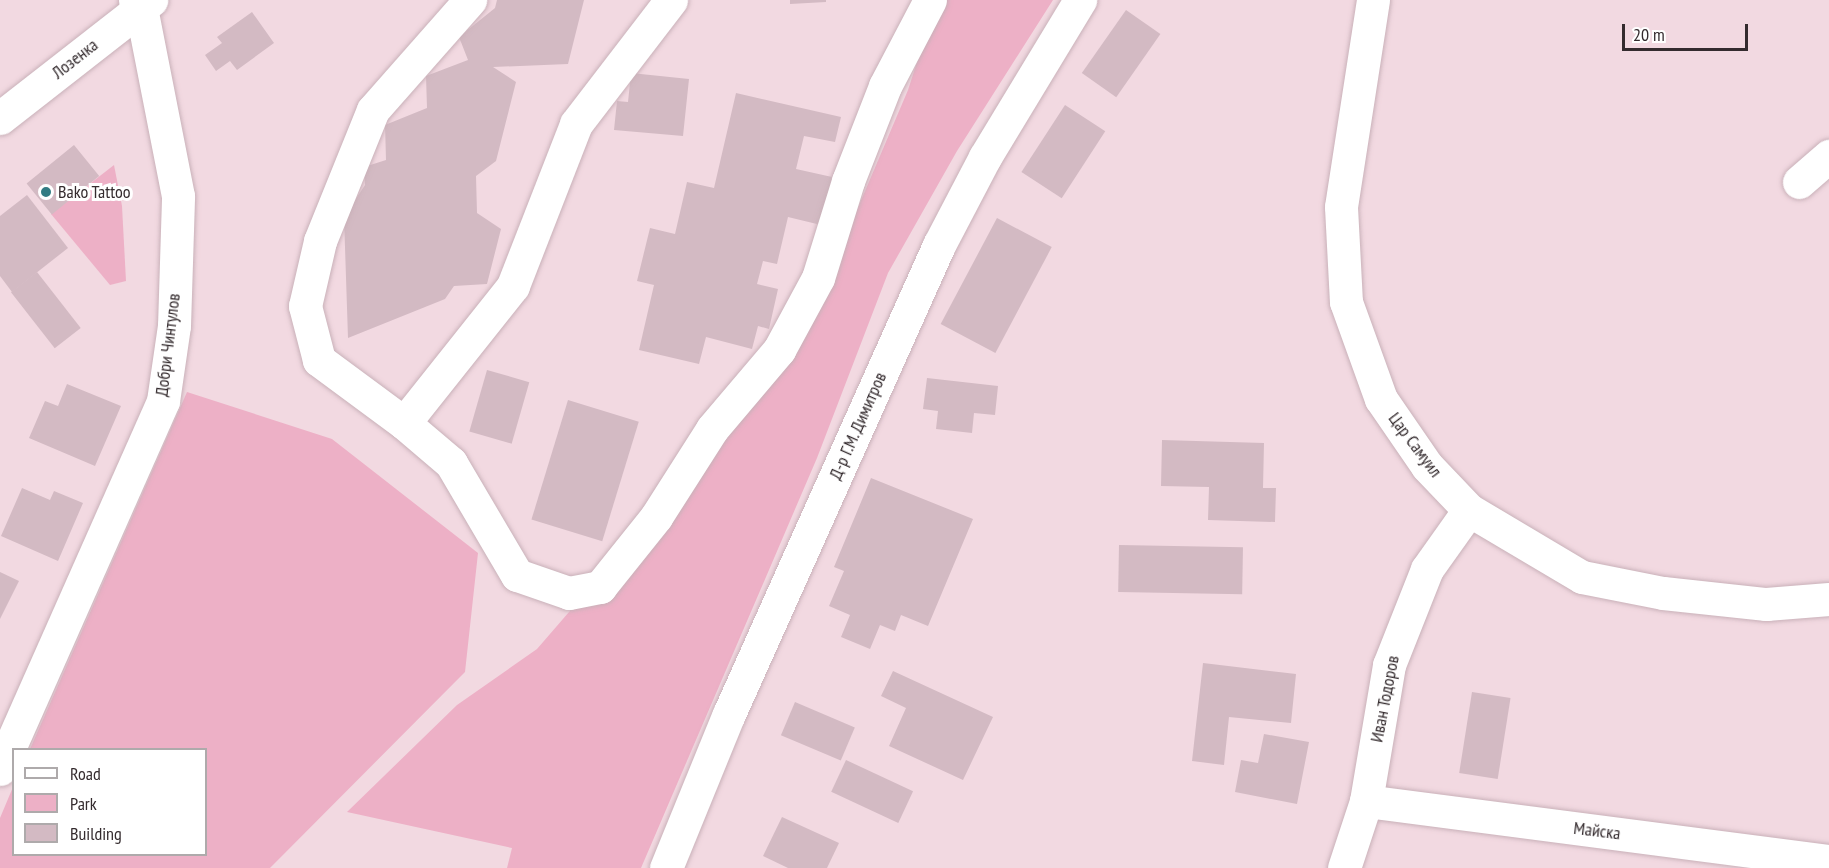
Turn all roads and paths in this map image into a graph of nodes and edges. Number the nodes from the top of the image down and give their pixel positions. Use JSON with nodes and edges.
{"nodes":[{"id":1,"x":470,"y":0,"type":"edge"},
{"id":2,"x":671,"y":0,"type":"edge"},
{"id":3,"x":930,"y":0,"type":"edge"},
{"id":4,"x":1080,"y":0,"type":"edge"},
{"id":5,"x":1373,"y":0,"type":"edge"},
{"id":6,"x":142,"y":3,"type":"edge"},
{"id":7,"x":0,"y":118,"type":"edge"},
{"id":8,"x":1829,"y":156,"type":"edge"},
{"id":9,"x":1799,"y":183,"type":"dead end"},
{"id":10,"x":404,"y":423,"type":"junction"},
{"id":11,"x":1469,"y":510,"type":"junction"},
{"id":12,"x":1829,"y":599,"type":"edge"},
{"id":13,"x":0,"y":769,"type":"edge"},
{"id":14,"x":1366,"y":801,"type":"junction"},
{"id":15,"x":1829,"y":861,"type":"edge"},
{"id":16,"x":666,"y":868,"type":"edge"},
{"id":17,"x":1344,"y":868,"type":"edge"}],
"edges":[{"from":1,"to":10,"type":"street"},
{"from":2,"to":10,"type":"street"},
{"from":3,"to":10,"type":"street"},
{"from":4,"to":16,"type":"street","name":"Д-р Г.М. Димитров"},
{"from":5,"to":11,"type":"street","name":"Цар Самуил"},
{"from":6,"to":7,"type":"street","name":"Лозенка"},
{"from":6,"to":13,"type":"street","name":"Добри Чинтулов"},
{"from":8,"to":9,"type":"street"},
{"from":11,"to":12,"type":"street","name":"Цар Самуил"},
{"from":11,"to":14,"type":"street","name":"Иван Тодоров"},
{"from":14,"to":15,"type":"street","name":"Майска"},
{"from":14,"to":17,"type":"street","name":"Иван Тодоров"}]}
